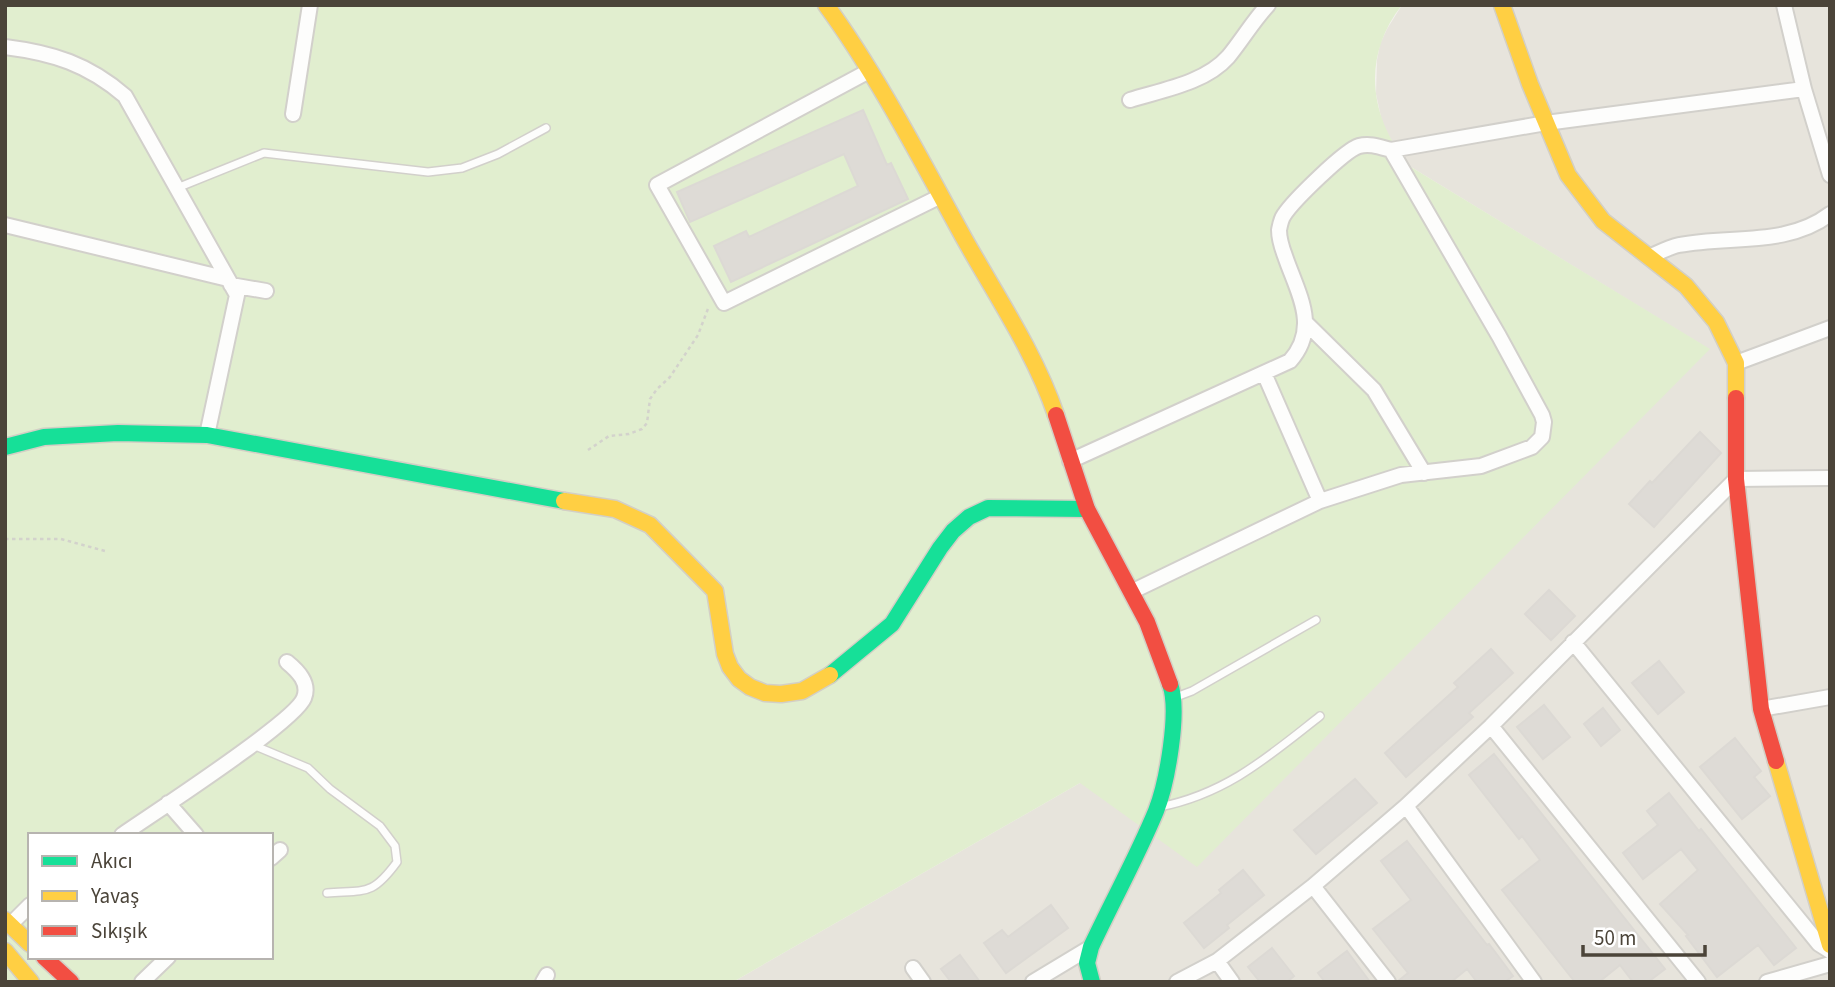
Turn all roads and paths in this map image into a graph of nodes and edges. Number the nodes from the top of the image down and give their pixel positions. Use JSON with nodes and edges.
{"nodes":[{"id":1,"x":310,"y":5,"type":"edge"},
{"id":2,"x":826,"y":5,"type":"edge"},
{"id":3,"x":1268,"y":5,"type":"edge"},
{"id":4,"x":1502,"y":5,"type":"edge"},
{"id":5,"x":1784,"y":5,"type":"edge"},
{"id":6,"x":5,"y":47,"type":"edge"},
{"id":7,"x":869,"y":71,"type":"junction"},
{"id":8,"x":1804,"y":89,"type":"junction"},
{"id":9,"x":1130,"y":100,"type":"dead end"},
{"id":10,"x":293,"y":114,"type":"dead end"},
{"id":11,"x":1546,"y":123,"type":"junction"},
{"id":12,"x":546,"y":128,"type":"dead end"},
{"id":13,"x":1391,"y":150,"type":"junction"},
{"id":14,"x":1830,"y":175,"type":"edge"},
{"id":15,"x":177,"y":188,"type":"junction"},
{"id":16,"x":942,"y":196,"type":"junction"},
{"id":17,"x":1830,"y":214,"type":"edge"},
{"id":18,"x":5,"y":225,"type":"edge"},
{"id":19,"x":1648,"y":257,"type":"junction"},
{"id":20,"x":230,"y":282,"type":"junction"},
{"id":21,"x":716,"y":289,"type":"junction"},
{"id":22,"x":266,"y":290,"type":"dead end"},
{"id":23,"x":1306,"y":323,"type":"junction"},
{"id":24,"x":1830,"y":328,"type":"edge"},
{"id":25,"x":1735,"y":363,"type":"junction"},
{"id":26,"x":1264,"y":373,"type":"junction"},
{"id":27,"x":207,"y":435,"type":"junction"},
{"id":28,"x":5,"y":447,"type":"edge"},
{"id":29,"x":588,"y":450,"type":"dead end"},
{"id":30,"x":1070,"y":461,"type":"junction"},
{"id":31,"x":1424,"y":472,"type":"junction"},
{"id":32,"x":1830,"y":478,"type":"edge"},
{"id":33,"x":1737,"y":479,"type":"junction"},
{"id":34,"x":1321,"y":500,"type":"junction"},
{"id":35,"x":1087,"y":509,"type":"junction"},
{"id":36,"x":5,"y":539,"type":"edge"},
{"id":37,"x":105,"y":551,"type":"dead end"},
{"id":38,"x":1130,"y":592,"type":"junction"},
{"id":39,"x":1316,"y":620,"type":"dead end"},
{"id":40,"x":1573,"y":642,"type":"junction"},
{"id":41,"x":287,"y":662,"type":"dead end"},
{"id":42,"x":1175,"y":697,"type":"junction"},
{"id":43,"x":1830,"y":697,"type":"edge"},
{"id":44,"x":1761,"y":709,"type":"junction"},
{"id":45,"x":1320,"y":716,"type":"dead end"},
{"id":46,"x":1491,"y":726,"type":"junction"},
{"id":47,"x":252,"y":745,"type":"junction"},
{"id":48,"x":168,"y":803,"type":"junction"},
{"id":49,"x":1406,"y":806,"type":"junction"},
{"id":50,"x":1157,"y":807,"type":"junction"},
{"id":51,"x":125,"y":833,"type":"edge"},
{"id":52,"x":194,"y":833,"type":"edge"},
{"id":53,"x":1313,"y":886,"type":"junction"},
{"id":54,"x":327,"y":893,"type":"dead end"},
{"id":55,"x":28,"y":907,"type":"edge"},
{"id":56,"x":7,"y":923,"type":"edge"},
{"id":57,"x":28,"y":942,"type":"edge"},
{"id":58,"x":1830,"y":945,"type":"edge"},
{"id":59,"x":1091,"y":947,"type":"junction"},
{"id":60,"x":5,"y":951,"type":"edge"},
{"id":61,"x":1830,"y":951,"type":"edge"},
{"id":62,"x":46,"y":959,"type":"edge"},
{"id":63,"x":166,"y":959,"type":"edge"},
{"id":64,"x":1217,"y":961,"type":"junction"},
{"id":65,"x":1830,"y":964,"type":"edge"},
{"id":66,"x":913,"y":968,"type":"dead end"},
{"id":67,"x":31,"y":982,"type":"edge"},
{"id":68,"x":71,"y":982,"type":"edge"},
{"id":69,"x":142,"y":982,"type":"edge"},
{"id":70,"x":923,"y":982,"type":"edge"},
{"id":71,"x":1034,"y":982,"type":"edge"},
{"id":72,"x":1092,"y":982,"type":"edge"},
{"id":73,"x":1177,"y":982,"type":"edge"},
{"id":74,"x":1232,"y":982,"type":"edge"},
{"id":75,"x":1388,"y":982,"type":"edge"},
{"id":76,"x":1534,"y":982,"type":"edge"},
{"id":77,"x":1699,"y":982,"type":"edge"},
{"id":78,"x":1767,"y":982,"type":"edge"}],
"edges":[{"from":1,"to":10,"type":"street"},
{"from":2,"to":7,"type":"street"},
{"from":3,"to":9,"type":"street"},
{"from":4,"to":11,"type":"street"},
{"from":5,"to":8,"type":"street"},
{"from":6,"to":15,"type":"street"},
{"from":7,"to":16,"type":"street"},
{"from":7,"to":21,"type":"street"},
{"from":8,"to":11,"type":"street"},
{"from":8,"to":14,"type":"street"},
{"from":11,"to":13,"type":"street"},
{"from":11,"to":19,"type":"street"},
{"from":12,"to":15,"type":"lane"},
{"from":13,"to":23,"type":"street"},
{"from":13,"to":31,"type":"street"},
{"from":15,"to":20,"type":"street"},
{"from":16,"to":21,"type":"street"},
{"from":16,"to":30,"type":"street"},
{"from":17,"to":19,"type":"street"},
{"from":18,"to":20,"type":"street"},
{"from":19,"to":25,"type":"street"},
{"from":20,"to":22,"type":"street"},
{"from":20,"to":27,"type":"street"},
{"from":21,"to":29,"type":"path"},
{"from":23,"to":26,"type":"street"},
{"from":23,"to":31,"type":"street"},
{"from":24,"to":25,"type":"street"},
{"from":25,"to":33,"type":"street"},
{"from":26,"to":30,"type":"street"},
{"from":26,"to":34,"type":"street"},
{"from":27,"to":28,"type":"street"},
{"from":27,"to":35,"type":"street"},
{"from":30,"to":35,"type":"street"},
{"from":31,"to":34,"type":"street"},
{"from":32,"to":33,"type":"street"},
{"from":33,"to":40,"type":"street"},
{"from":33,"to":44,"type":"street"},
{"from":34,"to":38,"type":"street"},
{"from":35,"to":38,"type":"street"},
{"from":36,"to":37,"type":"path"},
{"from":38,"to":42,"type":"street"},
{"from":39,"to":42,"type":"lane"},
{"from":40,"to":46,"type":"street"},
{"from":40,"to":61,"type":"street"},
{"from":41,"to":47,"type":"street"},
{"from":42,"to":50,"type":"street"},
{"from":43,"to":44,"type":"street"},
{"from":44,"to":58,"type":"street"},
{"from":45,"to":50,"type":"lane"},
{"from":46,"to":49,"type":"street"},
{"from":46,"to":77,"type":"street"},
{"from":47,"to":48,"type":"street"},
{"from":47,"to":54,"type":"lane"},
{"from":48,"to":51,"type":"street"},
{"from":48,"to":52,"type":"street"},
{"from":49,"to":53,"type":"street"},
{"from":49,"to":76,"type":"street"},
{"from":50,"to":59,"type":"street"},
{"from":53,"to":64,"type":"street"},
{"from":53,"to":75,"type":"street"},
{"from":55,"to":56,"type":"street"},
{"from":56,"to":57,"type":"street"},
{"from":59,"to":71,"type":"street"},
{"from":59,"to":72,"type":"street"},
{"from":60,"to":67,"type":"street"},
{"from":62,"to":68,"type":"street"},
{"from":63,"to":69,"type":"street"},
{"from":64,"to":73,"type":"street"},
{"from":64,"to":74,"type":"street"},
{"from":65,"to":78,"type":"street"},
{"from":66,"to":70,"type":"street"}]}
